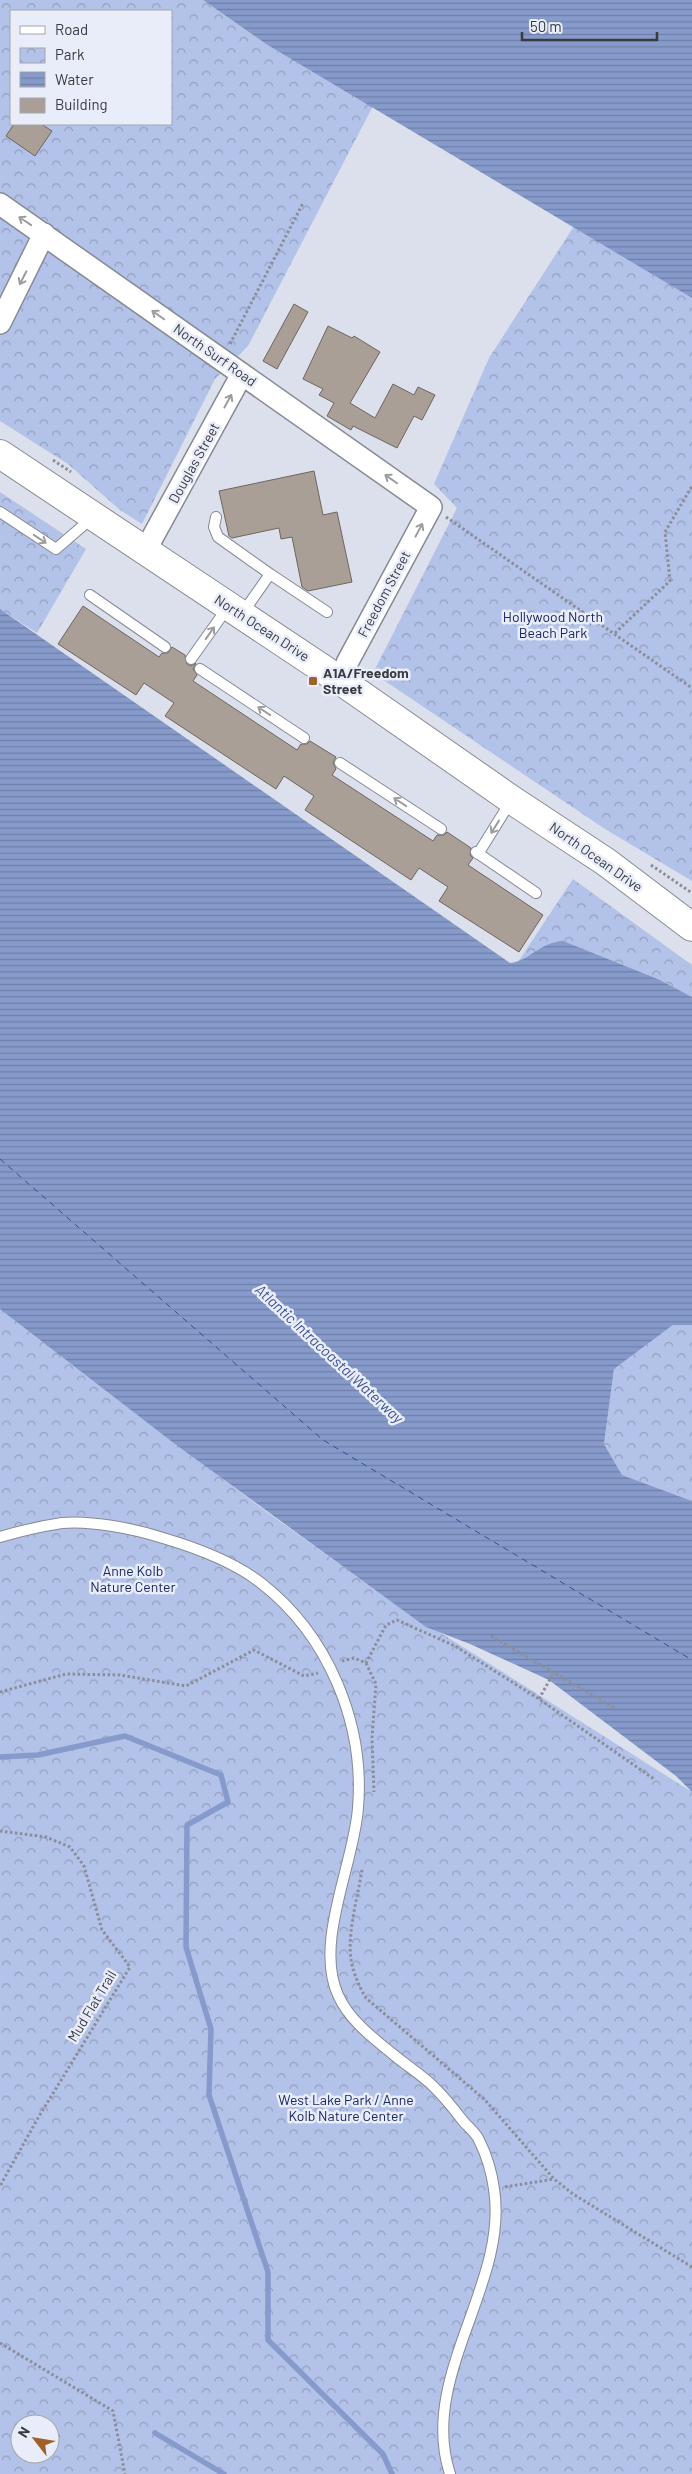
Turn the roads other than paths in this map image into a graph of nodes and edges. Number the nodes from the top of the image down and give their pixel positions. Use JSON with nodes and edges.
{"nodes":[{"id":1,"x":0,"y":204,"type":"edge"},
{"id":2,"x":44,"y":234,"type":"junction"},
{"id":3,"x":0,"y":323,"type":"edge"},
{"id":4,"x":242,"y":374,"type":"junction"},
{"id":5,"x":0,"y":454,"type":"edge"},
{"id":6,"x":431,"y":507,"type":"joint"},
{"id":7,"x":0,"y":512,"type":"edge"},
{"id":8,"x":94,"y":517,"type":"junction"},
{"id":9,"x":216,"y":517,"type":"dead end"},
{"id":10,"x":145,"y":551,"type":"junction"},
{"id":11,"x":270,"y":574,"type":"junction"},
{"id":12,"x":90,"y":595,"type":"dead end"},
{"id":13,"x":235,"y":611,"type":"junction"},
{"id":14,"x":327,"y":612,"type":"dead end"},
{"id":15,"x":165,"y":647,"type":"dead end"},
{"id":16,"x":191,"y":659,"type":"dead end"},
{"id":17,"x":200,"y":669,"type":"dead end"},
{"id":18,"x":344,"y":683,"type":"junction"},
{"id":19,"x":304,"y":738,"type":"dead end"},
{"id":20,"x":340,"y":763,"type":"dead end"},
{"id":21,"x":512,"y":800,"type":"junction"},
{"id":22,"x":441,"y":829,"type":"dead end"},
{"id":23,"x":536,"y":893,"type":"dead end"},
{"id":24,"x":692,"y":927,"type":"edge"},
{"id":25,"x":0,"y":1537,"type":"edge"},
{"id":26,"x":450,"y":2474,"type":"edge"}],
"edges":[{"from":2,"to":1,"type":"street","name":"North Surf Road","one_way":true},
{"from":2,"to":3,"type":"street","one_way":true},
{"from":4,"to":2,"type":"street","name":"North Surf Road","one_way":true},
{"from":6,"to":4,"type":"street","name":"North Surf Road","one_way":true},
{"from":10,"to":4,"type":"street","name":"Douglas Street","one_way":true},
{"from":5,"to":8,"type":"main road","name":"North Ocean Drive"},
{"from":18,"to":6,"type":"street","name":"Freedom Street","one_way":true},
{"from":7,"to":8,"type":"lane","one_way":true},
{"from":8,"to":10,"type":"main road","name":"North Ocean Drive"},
{"from":9,"to":11,"type":"lane"},
{"from":10,"to":13,"type":"main road","name":"North Ocean Drive"},
{"from":11,"to":13,"type":"lane"},
{"from":11,"to":14,"type":"lane"},
{"from":12,"to":15,"type":"lane"},
{"from":16,"to":13,"type":"lane","one_way":true},
{"from":13,"to":18,"type":"main road","name":"North Ocean Drive"},
{"from":19,"to":17,"type":"lane","one_way":true},
{"from":18,"to":21,"type":"main road","name":"North Ocean Drive"},
{"from":22,"to":20,"type":"lane","one_way":true},
{"from":21,"to":23,"type":"lane","one_way":true},
{"from":21,"to":24,"type":"main road","name":"North Ocean Drive"},
{"from":25,"to":26,"type":"lane"}]}
